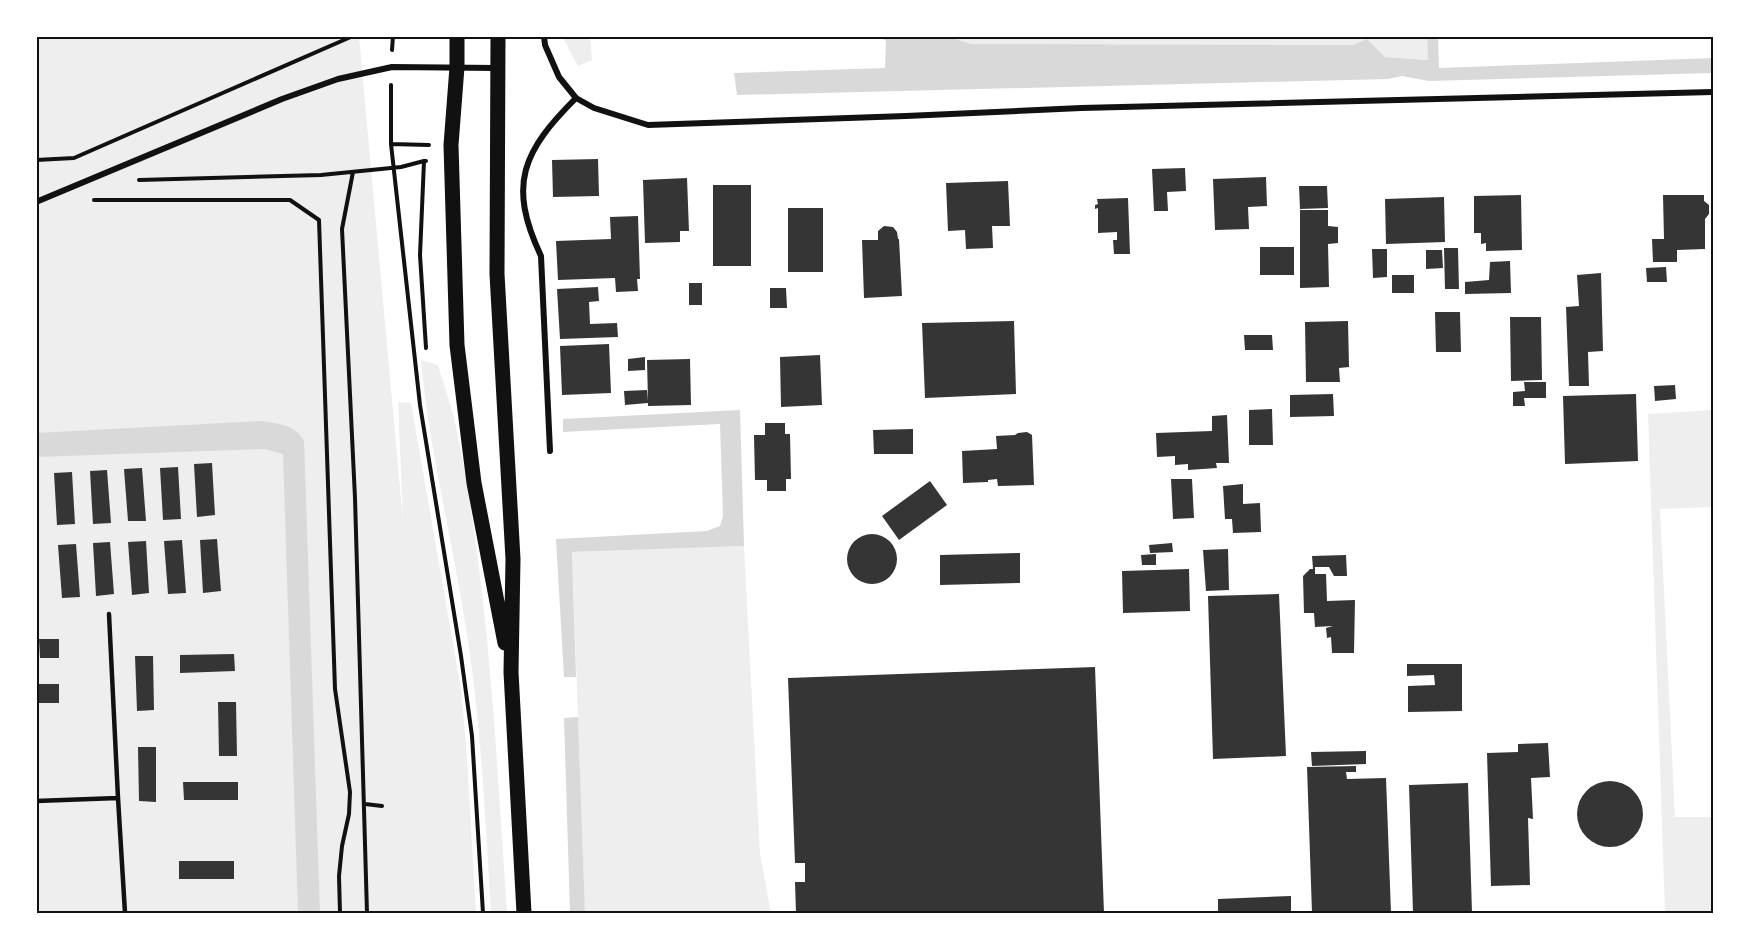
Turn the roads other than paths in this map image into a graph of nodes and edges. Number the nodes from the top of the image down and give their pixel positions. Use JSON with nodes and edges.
{"nodes":[{"id":1,"x":457,"y":36,"type":"edge"},
{"id":2,"x":498,"y":36,"type":"edge"},
{"id":3,"x":544,"y":36,"type":"edge"},
{"id":4,"x":457,"y":66,"type":"junction"},
{"id":5,"x":497,"y":68,"type":"junction"},
{"id":6,"x":1713,"y":92,"type":"edge"},
{"id":7,"x":576,"y":98,"type":"junction"},
{"id":8,"x":36,"y":202,"type":"edge"},
{"id":9,"x":549,"y":452,"type":"dead end"},
{"id":10,"x":109,"y":614,"type":"dead end"},
{"id":11,"x":511,"y":672,"type":"junction"},
{"id":12,"x":118,"y":798,"type":"junction"},
{"id":13,"x":36,"y":801,"type":"edge"},
{"id":14,"x":125,"y":913,"type":"edge"},
{"id":15,"x":524,"y":913,"type":"edge"}],
"edges":[{"from":1,"to":4,"type":"main road"},
{"from":2,"to":5,"type":"main road"},
{"from":3,"to":7,"type":"street"},
{"from":4,"to":5,"type":"street"},
{"from":4,"to":8,"type":"street"},
{"from":4,"to":11,"type":"main road"},
{"from":5,"to":11,"type":"main road"},
{"from":6,"to":7,"type":"street"},
{"from":7,"to":9,"type":"street"},
{"from":10,"to":12,"type":"lane"},
{"from":11,"to":15,"type":"main road"},
{"from":12,"to":13,"type":"lane"},
{"from":12,"to":14,"type":"lane"}]}
